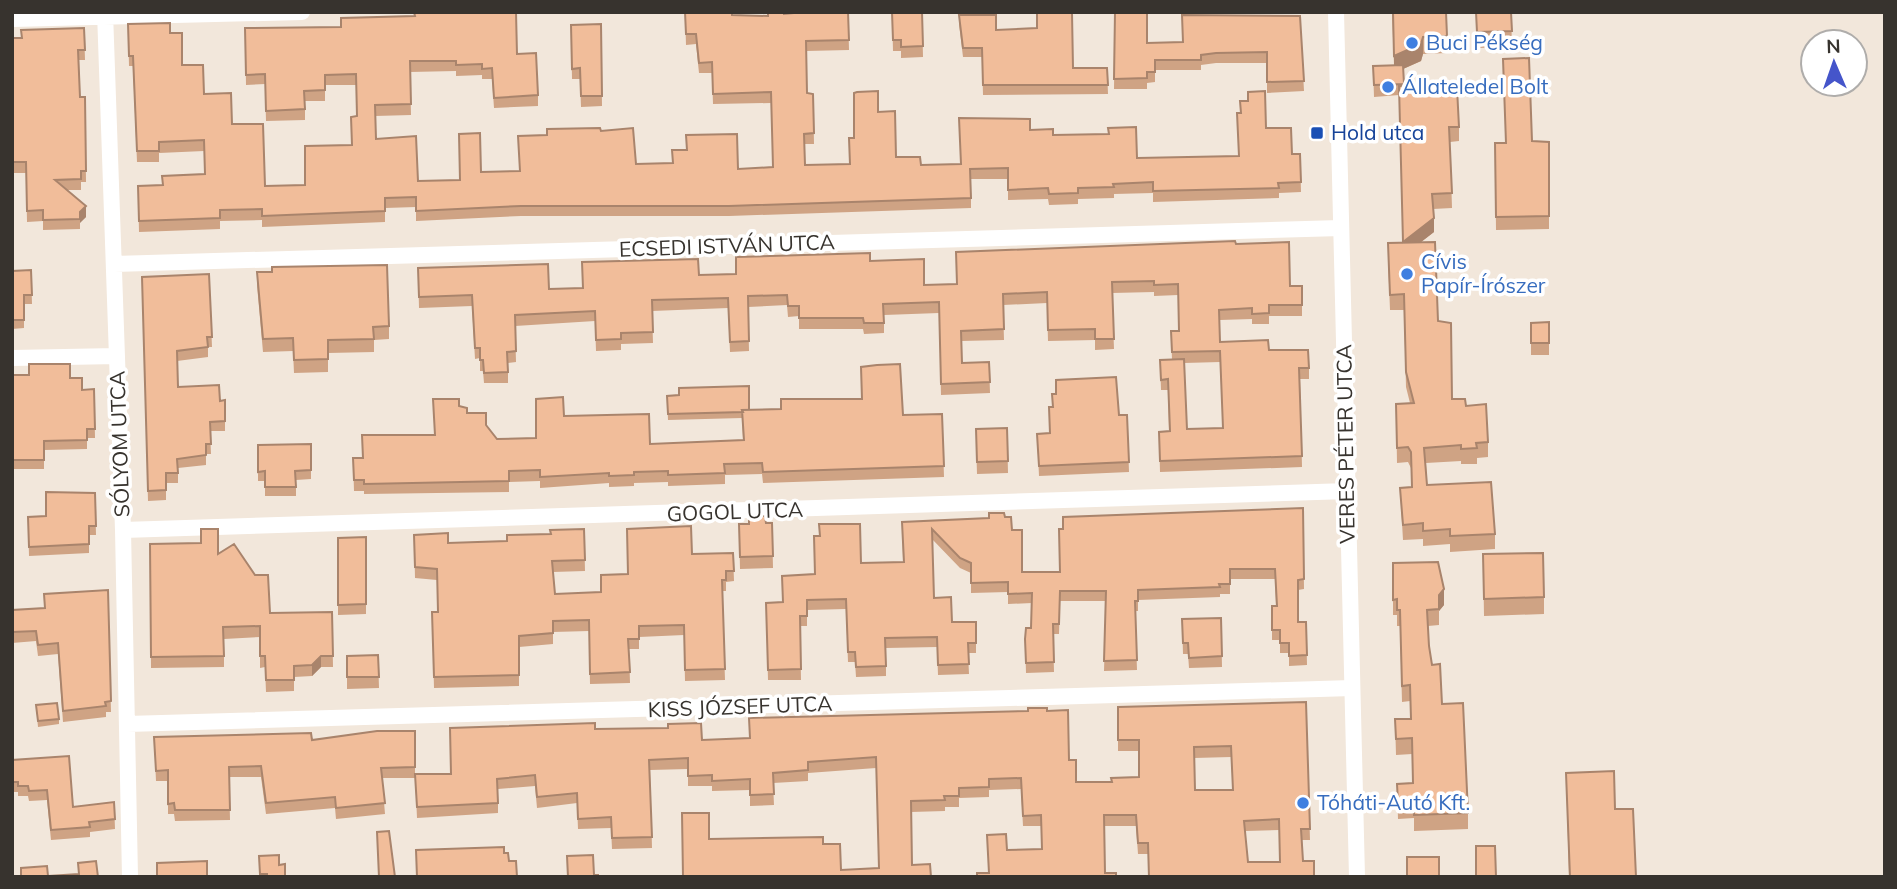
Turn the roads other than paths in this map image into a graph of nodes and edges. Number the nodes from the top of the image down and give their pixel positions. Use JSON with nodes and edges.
{"nodes":[{"id":1,"x":302,"y":12,"type":"edge"},
{"id":2,"x":1336,"y":12,"type":"edge"},
{"id":3,"x":106,"y":15,"type":"edge"},
{"id":4,"x":12,"y":19,"type":"edge"},
{"id":5,"x":1341,"y":228,"type":"junction"},
{"id":6,"x":114,"y":264,"type":"junction"},
{"id":7,"x":117,"y":356,"type":"junction"},
{"id":8,"x":12,"y":358,"type":"edge"},
{"id":9,"x":1348,"y":491,"type":"junction"},
{"id":10,"x":123,"y":530,"type":"junction"},
{"id":11,"x":1352,"y":688,"type":"junction"},
{"id":12,"x":127,"y":724,"type":"junction"},
{"id":13,"x":130,"y":877,"type":"edge"},
{"id":14,"x":1357,"y":877,"type":"edge"}],
"edges":[{"from":1,"to":3,"type":"street"},
{"from":2,"to":5,"type":"street","name":"VERES PÉTER UTCA"},
{"from":3,"to":4,"type":"street"},
{"from":3,"to":6,"type":"street","name":"SÓLYOM UTCA"},
{"from":5,"to":6,"type":"street","name":"ECSEDI ISTVÁN UTCA"},
{"from":5,"to":9,"type":"street","name":"VERES PÉTER UTCA"},
{"from":6,"to":7,"type":"street","name":"SÓLYOM UTCA"},
{"from":7,"to":8,"type":"street"},
{"from":7,"to":10,"type":"street","name":"SÓLYOM UTCA"},
{"from":9,"to":10,"type":"street","name":"GOGOL UTCA"},
{"from":9,"to":11,"type":"street","name":"VERES PÉTER UTCA"},
{"from":10,"to":12,"type":"street","name":"SÓLYOM UTCA"},
{"from":11,"to":12,"type":"street","name":"KISS JÓZSEF UTCA"},
{"from":11,"to":14,"type":"street","name":"VERES PÉTER UTCA"},
{"from":12,"to":13,"type":"street","name":"SÓLYOM UTCA"}]}
